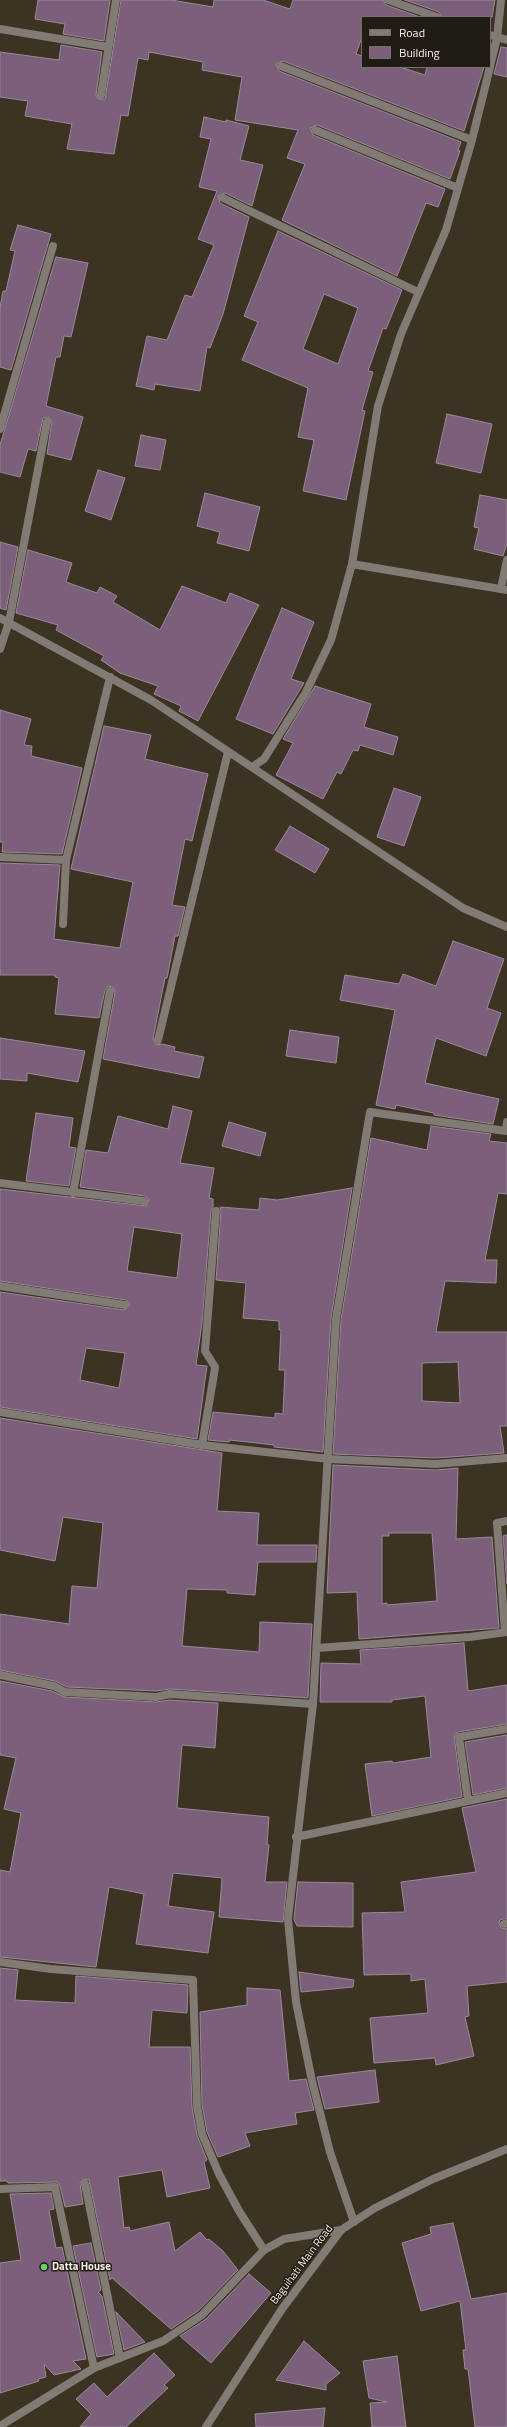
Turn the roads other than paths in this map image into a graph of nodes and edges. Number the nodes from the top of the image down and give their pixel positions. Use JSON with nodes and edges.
{"nodes":[{"id":1,"x":116,"y":0,"type":"edge"},
{"id":2,"x":388,"y":0,"type":"edge"},
{"id":3,"x":501,"y":0,"type":"edge"},
{"id":4,"x":434,"y":16,"type":"edge"},
{"id":5,"x":0,"y":29,"type":"edge"},
{"id":6,"x":493,"y":37,"type":"edge"},
{"id":7,"x":507,"y":40,"type":"edge"},
{"id":8,"x":108,"y":47,"type":"junction"},
{"id":9,"x":491,"y":57,"type":"edge"},
{"id":10,"x":281,"y":66,"type":"dead end"},
{"id":11,"x":490,"y":68,"type":"edge"},
{"id":12,"x":101,"y":95,"type":"dead end"},
{"id":13,"x":315,"y":130,"type":"dead end"},
{"id":14,"x":472,"y":140,"type":"junction"},
{"id":15,"x":458,"y":188,"type":"junction"},
{"id":16,"x":223,"y":198,"type":"dead end"},
{"id":17,"x":53,"y":246,"type":"dead end"},
{"id":18,"x":418,"y":292,"type":"junction"},
{"id":19,"x":47,"y":422,"type":"dead end"},
{"id":20,"x":0,"y":429,"type":"edge"},
{"id":21,"x":507,"y":560,"type":"edge"},
{"id":22,"x":352,"y":564,"type":"junction"},
{"id":23,"x":504,"y":589,"type":"edge"},
{"id":24,"x":0,"y":618,"type":"edge"},
{"id":25,"x":9,"y":622,"type":"junction"},
{"id":26,"x":0,"y":649,"type":"edge"},
{"id":27,"x":110,"y":677,"type":"junction"},
{"id":28,"x":228,"y":752,"type":"junction"},
{"id":29,"x":252,"y":767,"type":"junction"},
{"id":30,"x":0,"y":856,"type":"edge"},
{"id":31,"x":66,"y":860,"type":"junction"},
{"id":32,"x":63,"y":924,"type":"dead end"},
{"id":33,"x":507,"y":927,"type":"edge"},
{"id":34,"x":110,"y":991,"type":"dead end"},
{"id":35,"x":158,"y":1040,"type":"dead end"},
{"id":36,"x":507,"y":1122,"type":"edge"},
{"id":37,"x":0,"y":1184,"type":"edge"},
{"id":38,"x":73,"y":1193,"type":"junction"},
{"id":39,"x":144,"y":1201,"type":"dead end"},
{"id":40,"x":216,"y":1211,"type":"dead end"},
{"id":41,"x":0,"y":1286,"type":"edge"},
{"id":42,"x":125,"y":1305,"type":"dead end"},
{"id":43,"x":0,"y":1412,"type":"edge"},
{"id":44,"x":202,"y":1445,"type":"junction"},
{"id":45,"x":507,"y":1458,"type":"edge"},
{"id":46,"x":328,"y":1459,"type":"junction"},
{"id":47,"x":507,"y":1521,"type":"edge"},
{"id":48,"x":506,"y":1632,"type":"edge"},
{"id":49,"x":316,"y":1648,"type":"junction"},
{"id":50,"x":0,"y":1675,"type":"edge"},
{"id":51,"x":313,"y":1704,"type":"junction"},
{"id":52,"x":507,"y":1730,"type":"edge"},
{"id":53,"x":507,"y":1793,"type":"edge"},
{"id":54,"x":468,"y":1801,"type":"junction"},
{"id":55,"x":296,"y":1837,"type":"junction"},
{"id":56,"x":0,"y":1962,"type":"edge"},
{"id":57,"x":507,"y":2150,"type":"edge"},
{"id":58,"x":85,"y":2184,"type":"dead end"},
{"id":59,"x":0,"y":2189,"type":"edge"},
{"id":60,"x":354,"y":2222,"type":"junction"},
{"id":61,"x":341,"y":2230,"type":"junction"},
{"id":62,"x":264,"y":2250,"type":"junction"},
{"id":63,"x":120,"y":2358,"type":"junction"},
{"id":64,"x":94,"y":2368,"type":"junction"},
{"id":65,"x":0,"y":2426,"type":"edge"},
{"id":66,"x":206,"y":2427,"type":"edge"}],
"edges":[{"from":1,"to":8,"type":"street"},
{"from":2,"to":4,"type":"street"},
{"from":3,"to":6,"type":"street"},
{"from":5,"to":8,"type":"street"},
{"from":6,"to":7,"type":"street"},
{"from":6,"to":9,"type":"street"},
{"from":8,"to":12,"type":"street"},
{"from":10,"to":14,"type":"street"},
{"from":11,"to":14,"type":"street"},
{"from":13,"to":15,"type":"street"},
{"from":14,"to":15,"type":"street"},
{"from":15,"to":18,"type":"street"},
{"from":16,"to":18,"type":"street"},
{"from":17,"to":20,"type":"street"},
{"from":18,"to":22,"type":"street"},
{"from":19,"to":25,"type":"street"},
{"from":21,"to":23,"type":"street"},
{"from":22,"to":23,"type":"street"},
{"from":22,"to":29,"type":"street"},
{"from":24,"to":25,"type":"street"},
{"from":25,"to":26,"type":"street"},
{"from":25,"to":27,"type":"street"},
{"from":27,"to":28,"type":"street"},
{"from":27,"to":31,"type":"street"},
{"from":28,"to":29,"type":"street"},
{"from":28,"to":35,"type":"street"},
{"from":29,"to":33,"type":"street"},
{"from":30,"to":31,"type":"street"},
{"from":31,"to":32,"type":"street"},
{"from":34,"to":38,"type":"street"},
{"from":36,"to":46,"type":"street"},
{"from":37,"to":38,"type":"street"},
{"from":38,"to":39,"type":"street"},
{"from":40,"to":44,"type":"street"},
{"from":41,"to":42,"type":"street"},
{"from":43,"to":44,"type":"street"},
{"from":44,"to":46,"type":"street"},
{"from":45,"to":46,"type":"street"},
{"from":46,"to":49,"type":"street"},
{"from":47,"to":48,"type":"street"},
{"from":48,"to":49,"type":"street"},
{"from":49,"to":51,"type":"street"},
{"from":50,"to":51,"type":"street"},
{"from":51,"to":55,"type":"street"},
{"from":52,"to":54,"type":"street"},
{"from":53,"to":54,"type":"street"},
{"from":54,"to":55,"type":"street"},
{"from":55,"to":60,"type":"street"},
{"from":56,"to":62,"type":"street"},
{"from":57,"to":60,"type":"street","name":"Baguihati Main Road"},
{"from":58,"to":63,"type":"street"},
{"from":59,"to":64,"type":"street"},
{"from":60,"to":61,"type":"street","name":"Baguihati Main Road"},
{"from":61,"to":62,"type":"street"},
{"from":61,"to":66,"type":"street","name":"Baguihati Main Road"},
{"from":62,"to":63,"type":"street"},
{"from":63,"to":64,"type":"street"},
{"from":64,"to":65,"type":"street"}]}
